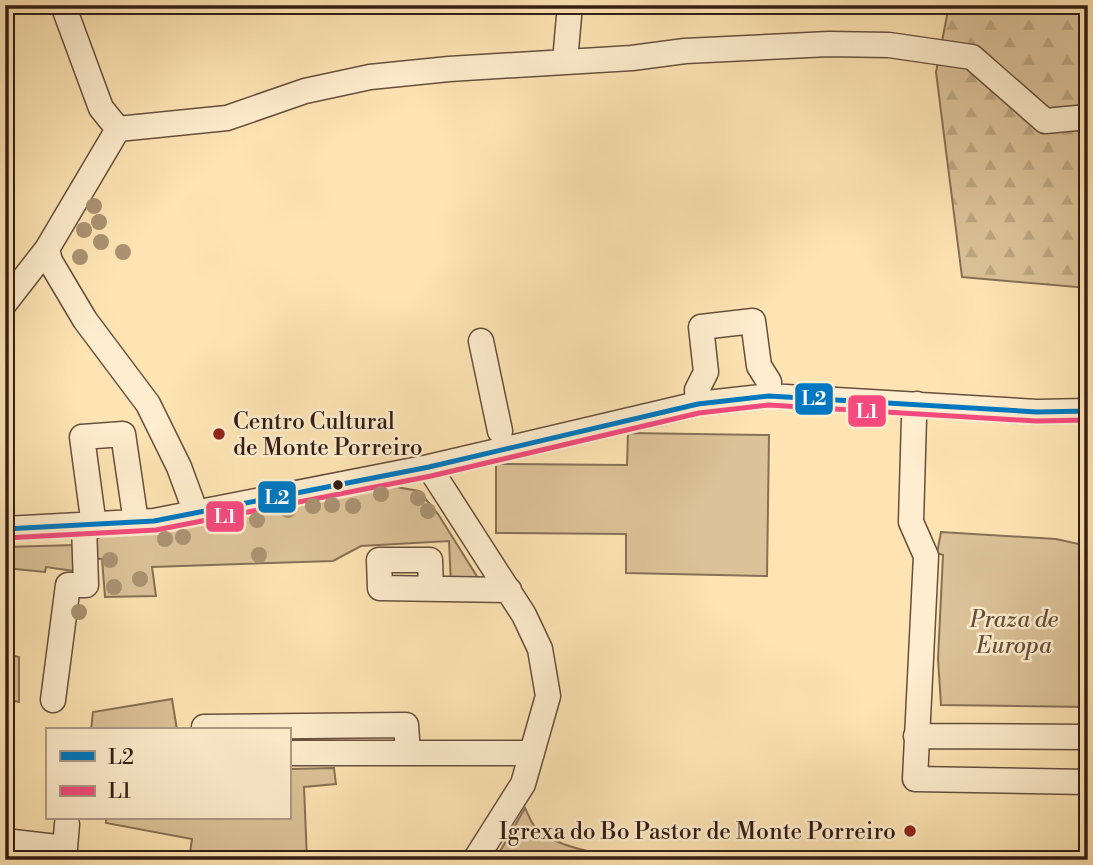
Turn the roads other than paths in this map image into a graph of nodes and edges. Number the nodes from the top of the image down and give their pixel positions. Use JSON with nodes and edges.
{"nodes":[{"id":1,"x":63,"y":5,"type":"edge"},
{"id":2,"x":570,"y":5,"type":"edge"},
{"id":3,"x":565,"y":61,"type":"junction"},
{"id":4,"x":1088,"y":117,"type":"edge"},
{"id":5,"x":118,"y":129,"type":"junction"},
{"id":6,"x":47,"y":249,"type":"junction"},
{"id":7,"x":5,"y":303,"type":"edge"},
{"id":8,"x":481,"y":341,"type":"dead end"},
{"id":9,"x":769,"y":396,"type":"junction"},
{"id":10,"x":698,"y":404,"type":"junction"},
{"id":11,"x":917,"y":404,"type":"junction"},
{"id":12,"x":1088,"y":411,"type":"edge"},
{"id":13,"x":500,"y":431,"type":"dead end"},
{"id":14,"x":429,"y":467,"type":"junction"},
{"id":15,"x":196,"y":513,"type":"junction"},
{"id":16,"x":136,"y":522,"type":"junction"},
{"id":17,"x":89,"y":526,"type":"junction"},
{"id":18,"x":5,"y":529,"type":"edge"},
{"id":19,"x":431,"y":589,"type":"dead end"},
{"id":20,"x":509,"y":590,"type":"junction"},
{"id":21,"x":53,"y":700,"type":"dead end"},
{"id":22,"x":204,"y":728,"type":"edge"},
{"id":23,"x":916,"y":736,"type":"junction"},
{"id":24,"x":1088,"y":737,"type":"edge"},
{"id":25,"x":290,"y":753,"type":"edge"},
{"id":26,"x":408,"y":753,"type":"junction"},
{"id":27,"x":532,"y":753,"type":"junction"},
{"id":28,"x":1088,"y":782,"type":"edge"},
{"id":29,"x":67,"y":824,"type":"dead end"},
{"id":30,"x":5,"y":841,"type":"edge"},
{"id":31,"x":475,"y":860,"type":"edge"}],
"edges":[{"from":1,"to":5,"type":"street"},
{"from":2,"to":3,"type":"street"},
{"from":3,"to":4,"type":"street"},
{"from":3,"to":5,"type":"street"},
{"from":5,"to":6,"type":"street"},
{"from":6,"to":7,"type":"street"},
{"from":6,"to":15,"type":"street"},
{"from":8,"to":13,"type":"street"},
{"from":9,"to":10,"type":"street"},
{"from":9,"to":10,"type":"street"},
{"from":9,"to":11,"type":"street"},
{"from":10,"to":14,"type":"street"},
{"from":11,"to":12,"type":"street"},
{"from":11,"to":23,"type":"street"},
{"from":14,"to":15,"type":"street"},
{"from":14,"to":20,"type":"street"},
{"from":15,"to":16,"type":"street"},
{"from":16,"to":17,"type":"street"},
{"from":16,"to":17,"type":"street"},
{"from":17,"to":18,"type":"street"},
{"from":17,"to":21,"type":"street"},
{"from":19,"to":20,"type":"street"},
{"from":20,"to":27,"type":"street"},
{"from":22,"to":26,"type":"street"},
{"from":23,"to":24,"type":"street"},
{"from":23,"to":28,"type":"street"},
{"from":25,"to":26,"type":"street"},
{"from":26,"to":27,"type":"street"},
{"from":27,"to":31,"type":"street"},
{"from":29,"to":30,"type":"street"}]}
